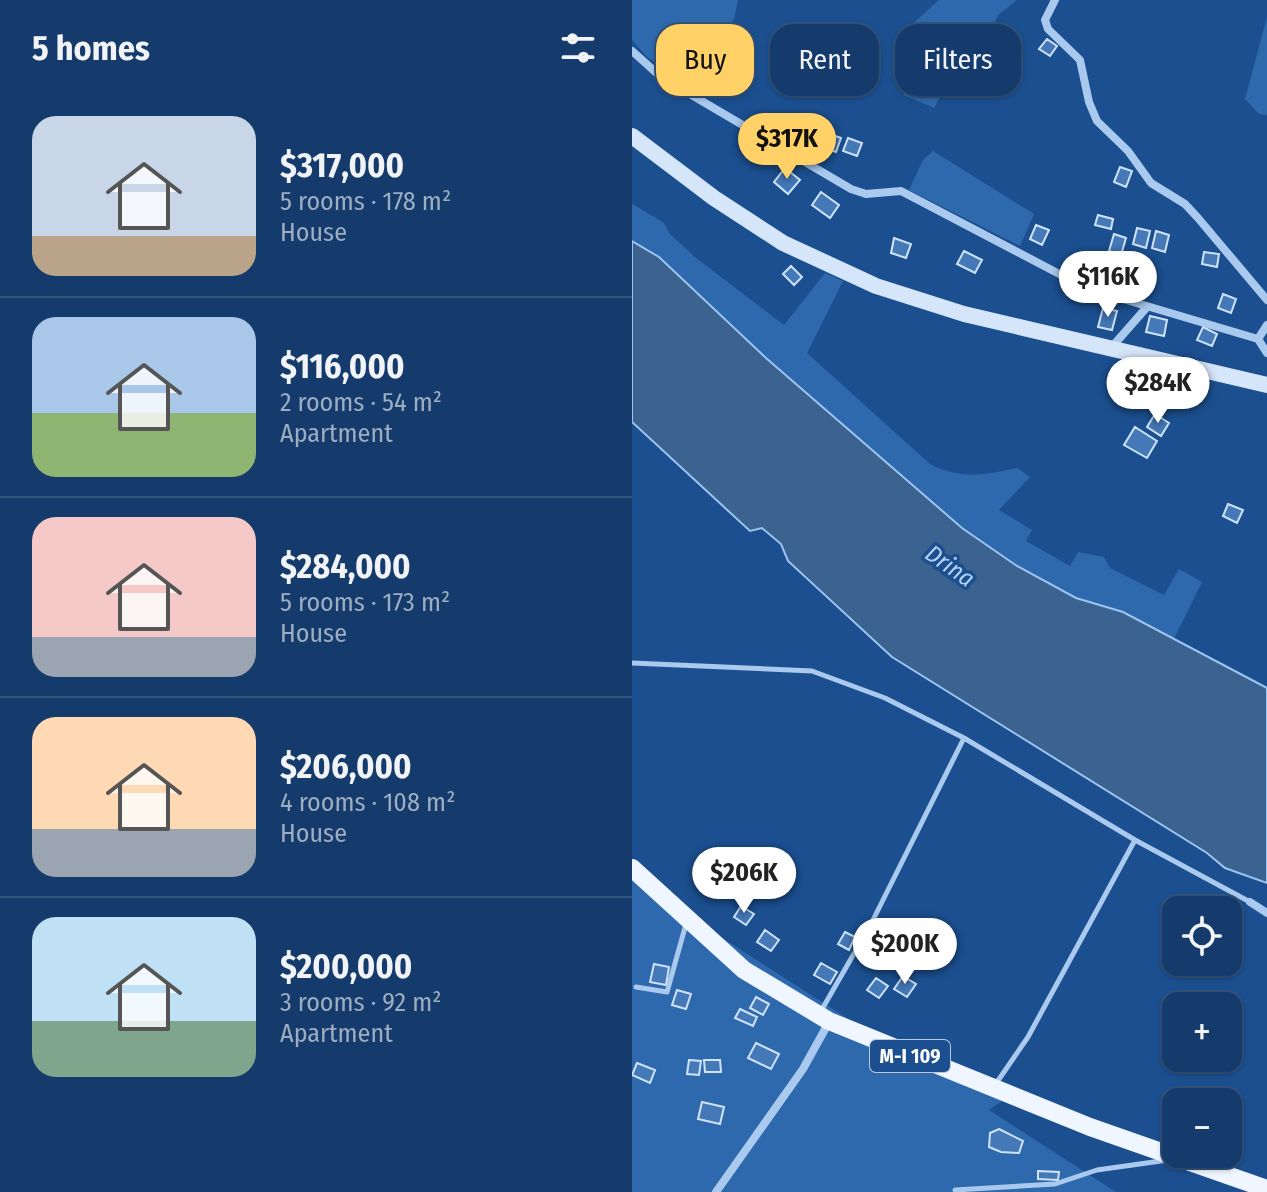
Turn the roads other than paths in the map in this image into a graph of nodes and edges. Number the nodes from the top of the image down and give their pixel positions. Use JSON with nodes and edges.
{"nodes":[{"id":1,"x":1055,"y":0,"type":"edge"},
{"id":2,"x":632,"y":51,"type":"edge"},
{"id":3,"x":632,"y":136,"type":"edge"},
{"id":4,"x":1267,"y":300,"type":"edge"},
{"id":5,"x":1147,"y":307,"type":"junction"},
{"id":6,"x":1267,"y":325,"type":"edge"},
{"id":7,"x":1258,"y":339,"type":"junction"},
{"id":8,"x":1111,"y":349,"type":"junction"},
{"id":9,"x":1267,"y":353,"type":"edge"},
{"id":10,"x":1267,"y":385,"type":"edge"},
{"id":11,"x":632,"y":663,"type":"edge"},
{"id":12,"x":964,"y":738,"type":"junction"},
{"id":13,"x":1135,"y":840,"type":"junction"},
{"id":14,"x":632,"y":868,"type":"edge"},
{"id":15,"x":1250,"y":902,"type":"joint"},
{"id":16,"x":1267,"y":913,"type":"edge"},
{"id":17,"x":687,"y":919,"type":"junction"},
{"id":18,"x":636,"y":987,"type":"dead end"},
{"id":19,"x":824,"y":1018,"type":"junction"},
{"id":20,"x":992,"y":1088,"type":"junction"},
{"id":21,"x":1162,"y":1152,"type":"edge"},
{"id":22,"x":1162,"y":1161,"type":"edge"},
{"id":23,"x":1205,"y":1168,"type":"edge"},
{"id":24,"x":1267,"y":1189,"type":"edge"},
{"id":25,"x":955,"y":1190,"type":"edge"},
{"id":26,"x":716,"y":1192,"type":"edge"}],
"edges":[{"from":1,"to":4,"type":"street"},
{"from":2,"to":5,"type":"street"},
{"from":3,"to":8,"type":"street"},
{"from":5,"to":7,"type":"street"},
{"from":5,"to":8,"type":"street"},
{"from":6,"to":7,"type":"street"},
{"from":7,"to":9,"type":"street"},
{"from":8,"to":10,"type":"street"},
{"from":11,"to":12,"type":"lane"},
{"from":12,"to":13,"type":"lane"},
{"from":12,"to":19,"type":"lane"},
{"from":13,"to":15,"type":"lane"},
{"from":13,"to":20,"type":"lane"},
{"from":14,"to":17,"type":"main road","number":"M-I 109"},
{"from":15,"to":16,"type":"street"},
{"from":17,"to":18,"type":"lane"},
{"from":17,"to":19,"type":"main road","number":"M-I 109"},
{"from":19,"to":20,"type":"main road","number":"M-I 109"},
{"from":19,"to":26,"type":"street"},
{"from":20,"to":21,"type":"main road","number":"M-I 109"},
{"from":22,"to":25,"type":"lane"},
{"from":23,"to":24,"type":"main road","number":"M-I 109"}]}
